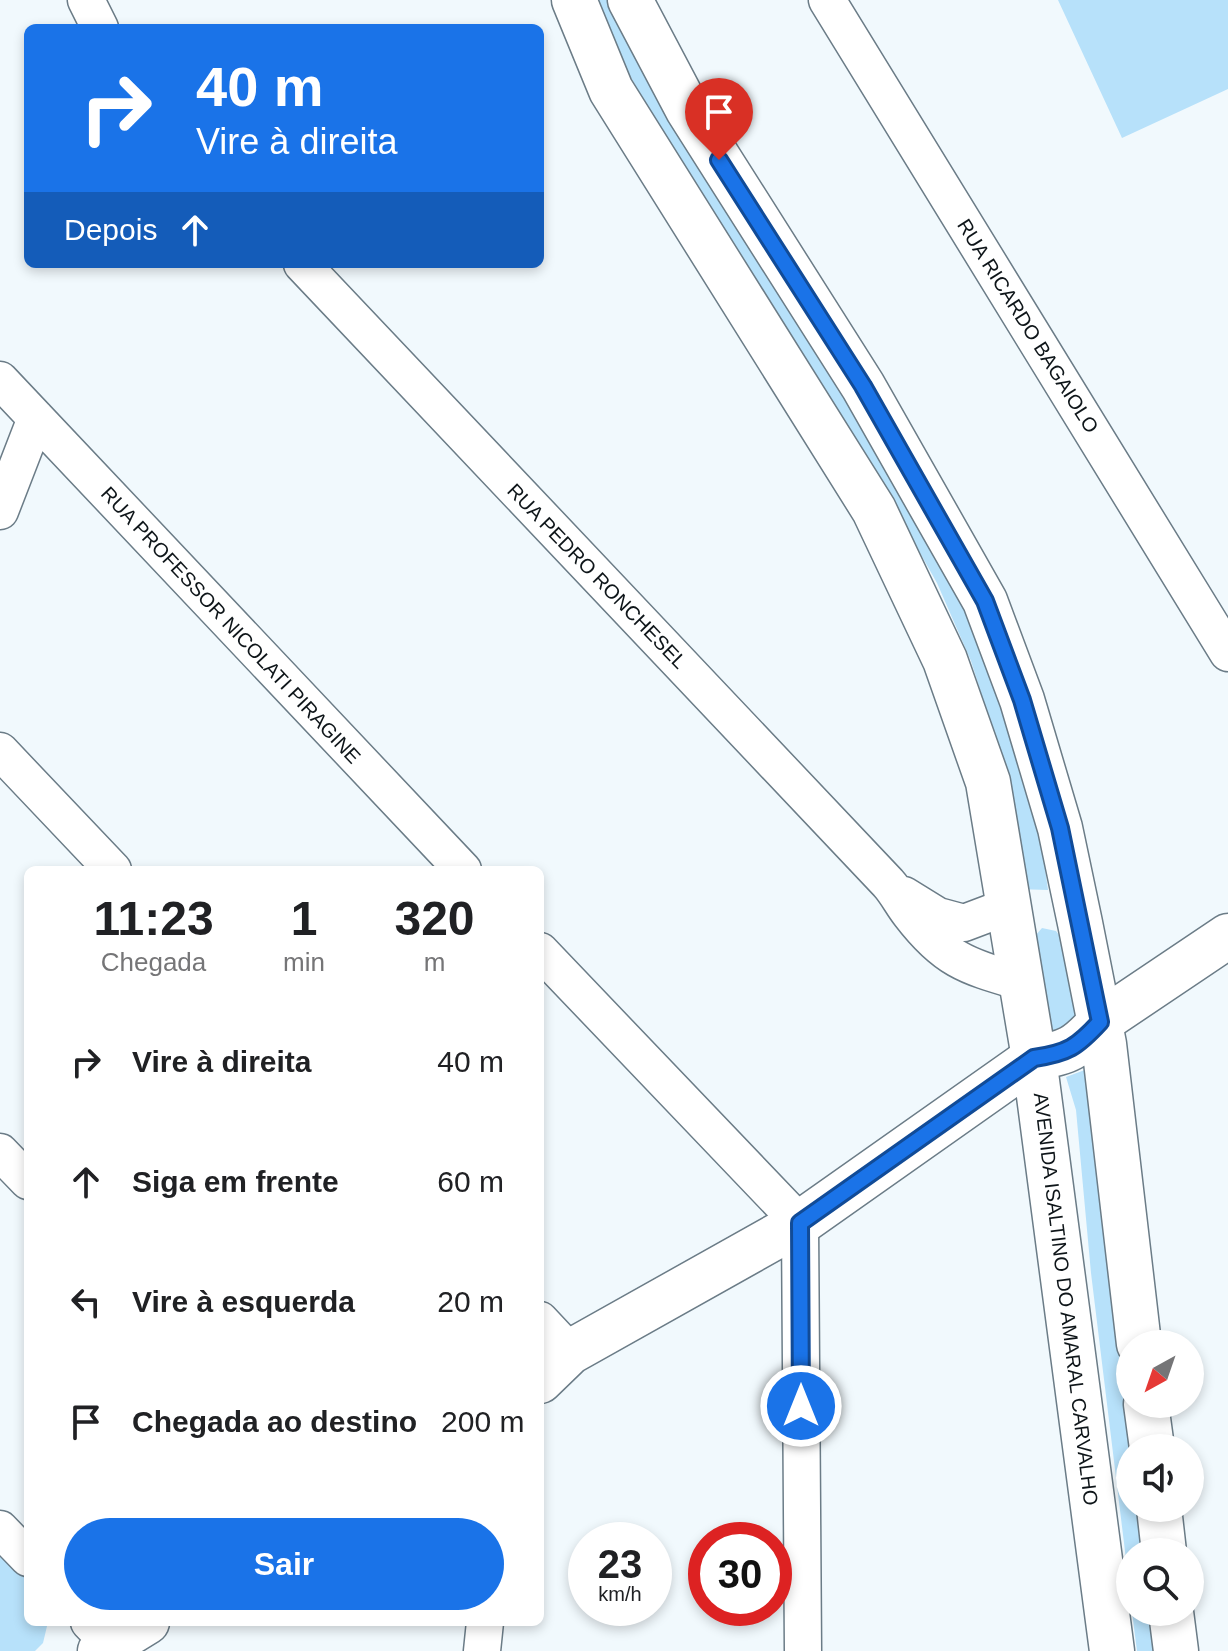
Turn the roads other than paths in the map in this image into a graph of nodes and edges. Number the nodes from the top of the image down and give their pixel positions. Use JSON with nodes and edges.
{"nodes":[{"id":1,"x":86,"y":0,"type":"edge"},
{"id":2,"x":574,"y":0,"type":"edge"},
{"id":3,"x":630,"y":0,"type":"edge"},
{"id":4,"x":827,"y":0,"type":"edge"},
{"id":5,"x":98,"y":24,"type":"edge"},
{"id":6,"x":306,"y":268,"type":"edge"},
{"id":7,"x":0,"y":380,"type":"edge"},
{"id":8,"x":36,"y":418,"type":"junction"},
{"id":9,"x":0,"y":511,"type":"edge"},
{"id":10,"x":1228,"y":653,"type":"edge"},
{"id":11,"x":0,"y":751,"type":"edge"},
{"id":12,"x":109,"y":866,"type":"edge"},
{"id":13,"x":459,"y":866,"type":"edge"},
{"id":14,"x":893,"y":888,"type":"junction"},
{"id":15,"x":1009,"y":906,"type":"junction"},
{"id":16,"x":1080,"y":923,"type":"junction"},
{"id":17,"x":1228,"y":936,"type":"edge"},
{"id":18,"x":544,"y":955,"type":"edge"},
{"id":19,"x":1021,"y":982,"type":"junction"},
{"id":20,"x":1100,"y":1022,"type":"junction"},
{"id":21,"x":1034,"y":1058,"type":"junction"},
{"id":22,"x":0,"y":1152,"type":"edge"},
{"id":23,"x":24,"y":1177,"type":"edge"},
{"id":24,"x":800,"y":1223,"type":"junction"},
{"id":25,"x":1137,"y":1330,"type":"edge"},
{"id":26,"x":544,"y":1332,"type":"edge"},
{"id":27,"x":555,"y":1366,"type":"edge"},
{"id":28,"x":0,"y":1529,"type":"edge"},
{"id":29,"x":24,"y":1554,"type":"edge"},
{"id":30,"x":136,"y":1626,"type":"edge"},
{"id":31,"x":485,"y":1626,"type":"edge"},
{"id":32,"x":1173,"y":1626,"type":"edge"},
{"id":33,"x":99,"y":1639,"type":"edge"},
{"id":34,"x":482,"y":1651,"type":"edge"},
{"id":35,"x":803,"y":1651,"type":"edge"},
{"id":36,"x":1112,"y":1651,"type":"edge"},
{"id":37,"x":1176,"y":1651,"type":"edge"}],
"edges":[{"from":1,"to":5,"type":"street"},
{"from":2,"to":15,"type":"main road","name":"AVENIDA ISALTINO DO AMARAL CARVALHO"},
{"from":3,"to":16,"type":"main road"},
{"from":4,"to":10,"type":"street","name":"RUA RICARDO BAGAIOLO"},
{"from":6,"to":14,"type":"street","name":"RUA PEDRO RONCHESEL"},
{"from":7,"to":8,"type":"street","name":"RUA PROFESSOR NICOLATI PIRAGINE"},
{"from":8,"to":9,"type":"street"},
{"from":8,"to":13,"type":"street","name":"RUA PROFESSOR NICOLATI PIRAGINE"},
{"from":11,"to":12,"type":"street"},
{"from":14,"to":15,"type":"street","name":"RUA PEDRO RONCHESEL"},
{"from":14,"to":19,"type":"street","name":"RUA PEDRO RONCHESEL"},
{"from":15,"to":16,"type":"main road"},
{"from":15,"to":19,"type":"main road","name":"AVENIDA ISALTINO DO AMARAL CARVALHO"},
{"from":16,"to":20,"type":"main road"},
{"from":17,"to":20,"type":"main road"},
{"from":18,"to":24,"type":"street"},
{"from":19,"to":21,"type":"main road","name":"AVENIDA ISALTINO DO AMARAL CARVALHO"},
{"from":20,"to":21,"type":"main road"},
{"from":20,"to":25,"type":"main road"},
{"from":21,"to":24,"type":"main road"},
{"from":21,"to":36,"type":"main road","name":"AVENIDA ISALTINO DO AMARAL CARVALHO"},
{"from":22,"to":23,"type":"street"},
{"from":24,"to":27,"type":"main road"},
{"from":24,"to":35,"type":"street"},
{"from":26,"to":27,"type":"street"},
{"from":28,"to":29,"type":"street"},
{"from":30,"to":33,"type":"main road"},
{"from":31,"to":34,"type":"street"},
{"from":32,"to":37,"type":"main road"}]}
